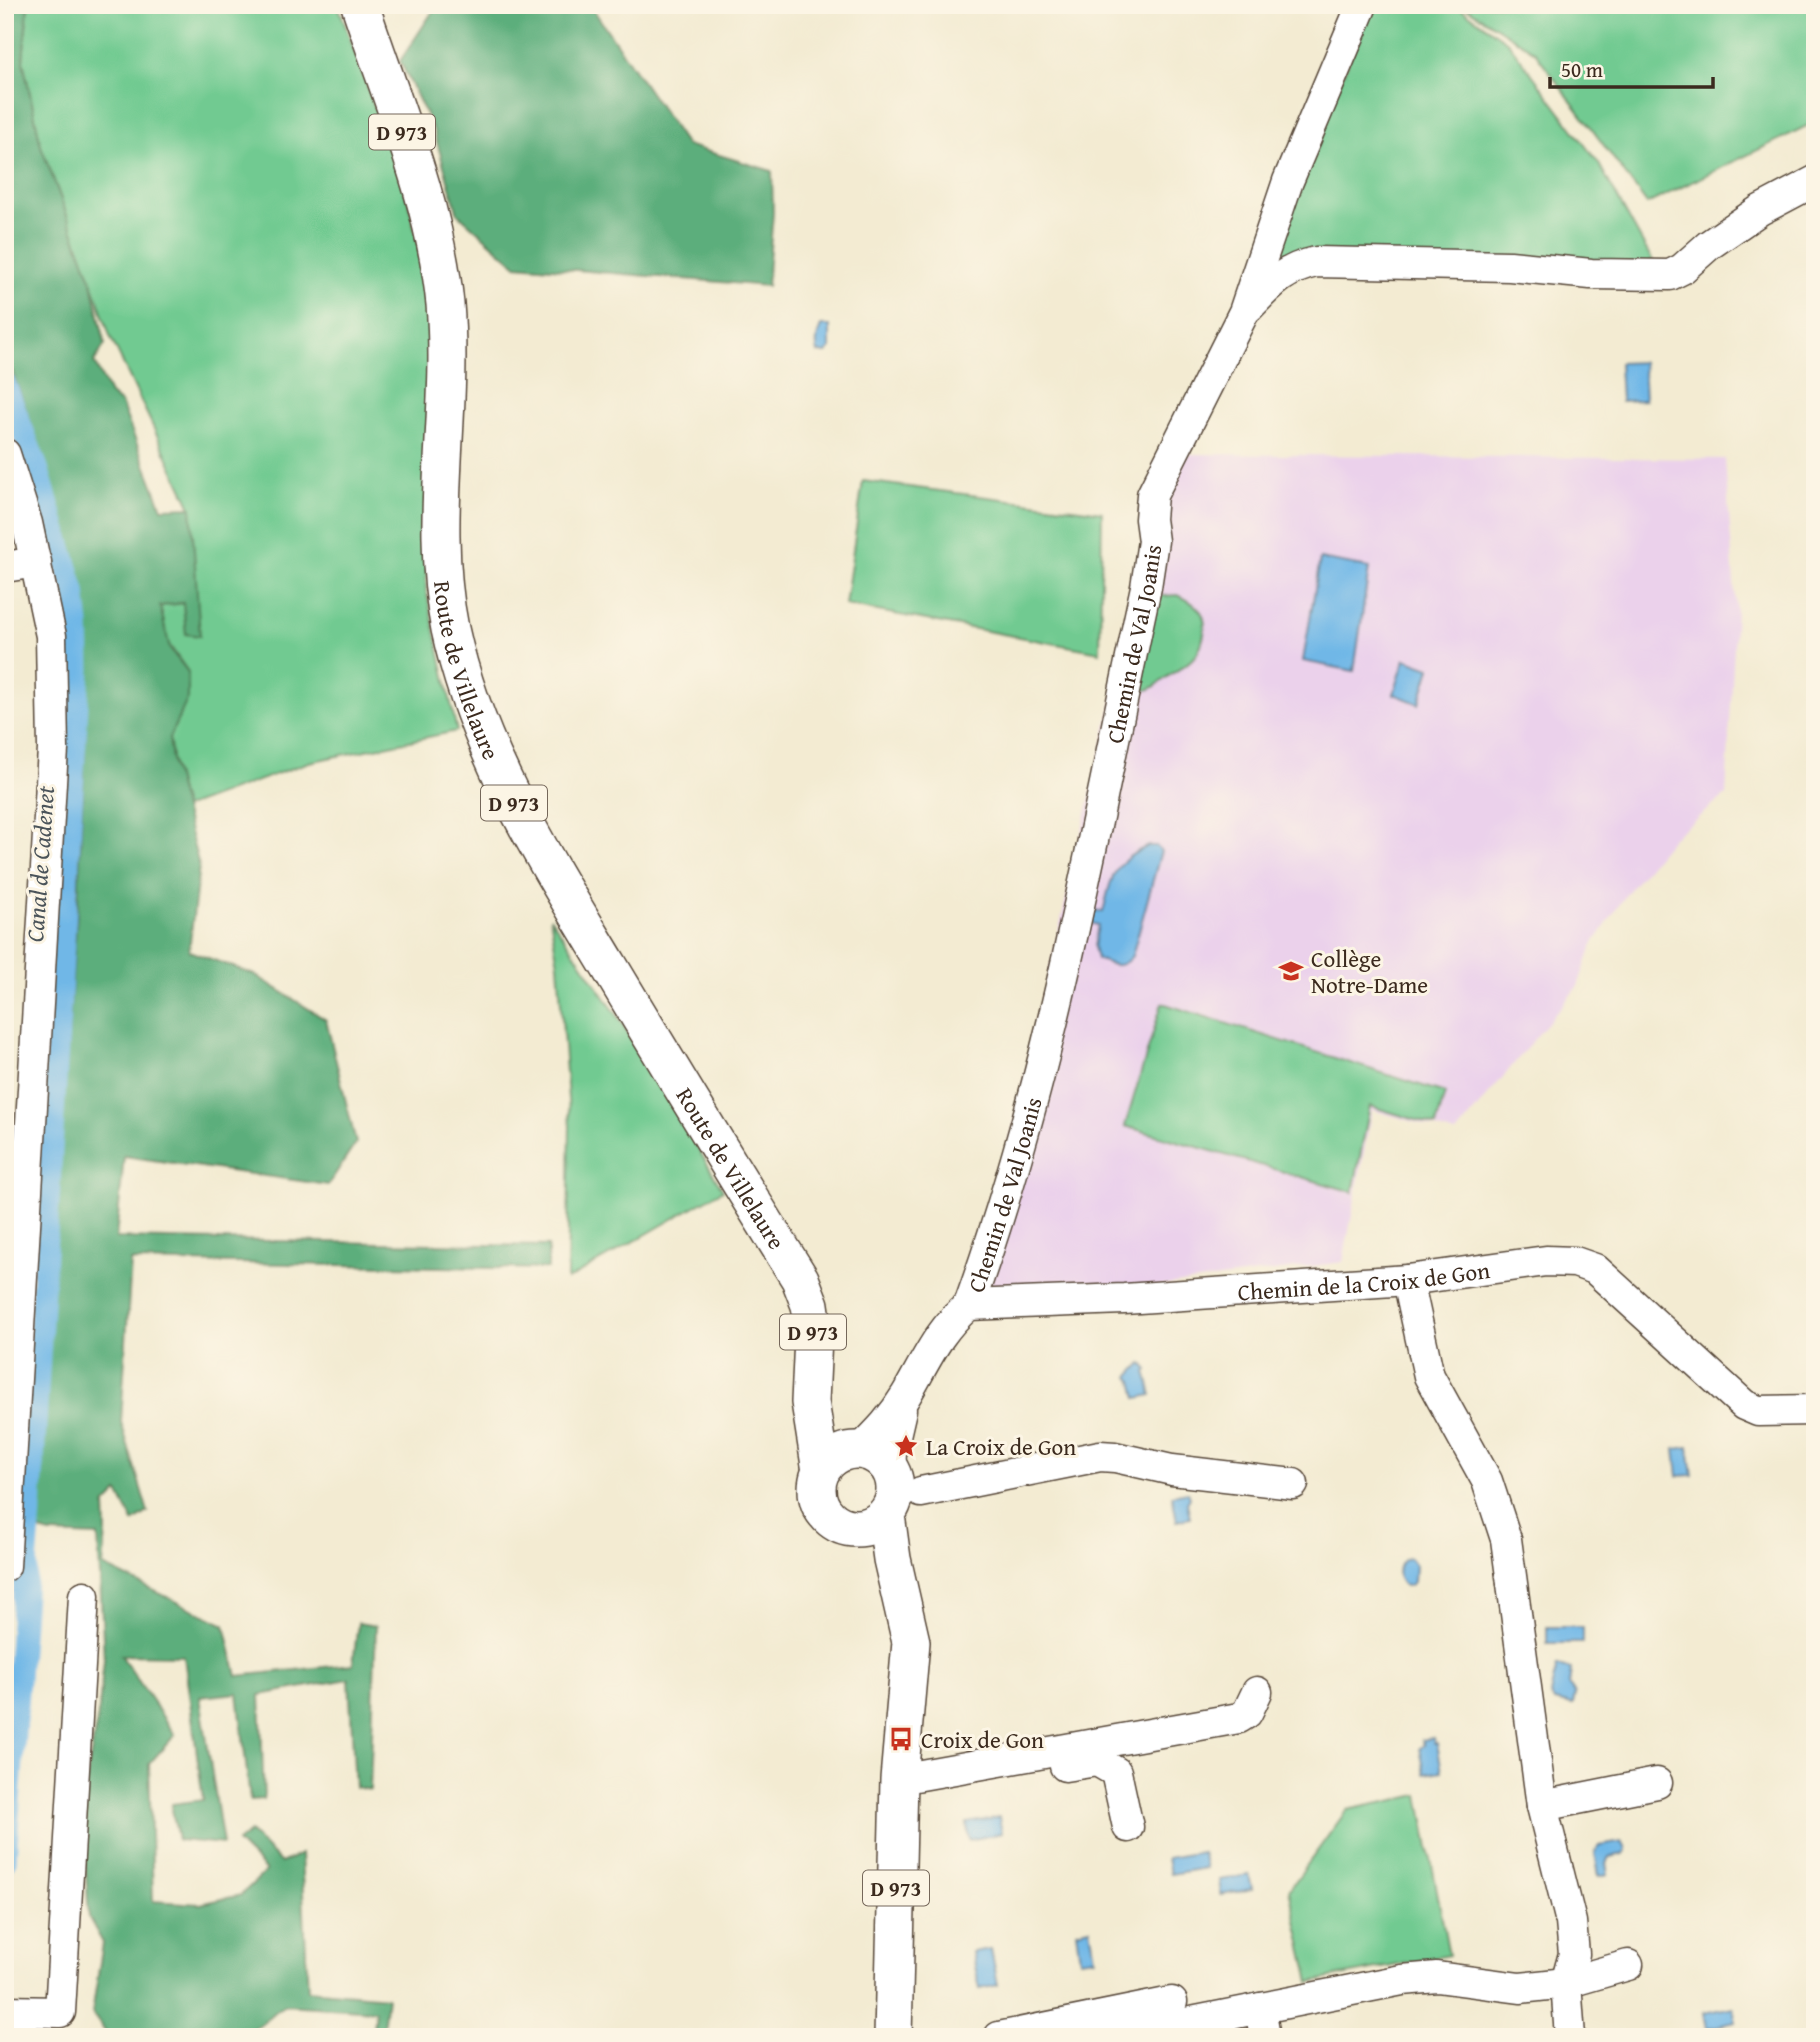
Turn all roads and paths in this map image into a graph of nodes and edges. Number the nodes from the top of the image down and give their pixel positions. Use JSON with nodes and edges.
{"nodes":[{"id":1,"x":360,"y":5,"type":"edge"},
{"id":2,"x":1362,"y":5,"type":"edge"},
{"id":3,"x":1815,"y":181,"type":"edge"},
{"id":4,"x":1244,"y":312,"type":"junction"},
{"id":5,"x":5,"y":454,"type":"edge"},
{"id":6,"x":36,"y":562,"type":"junction"},
{"id":7,"x":5,"y":567,"type":"edge"},
{"id":8,"x":1408,"y":1280,"type":"junction"},
{"id":9,"x":969,"y":1306,"type":"junction"},
{"id":10,"x":811,"y":1386,"type":"junction"},
{"id":11,"x":906,"y":1396,"type":"junction"},
{"id":12,"x":1815,"y":1410,"type":"edge"},
{"id":13,"x":859,"y":1450,"type":"junction"},
{"id":14,"x":821,"y":1471,"type":"junction"},
{"id":15,"x":1293,"y":1484,"type":"dead end"},
{"id":16,"x":896,"y":1492,"type":"junction"},
{"id":17,"x":845,"y":1527,"type":"junction"},
{"id":18,"x":5,"y":1566,"type":"edge"},
{"id":19,"x":84,"y":1596,"type":"dead end"},
{"id":20,"x":1258,"y":1692,"type":"dead end"},
{"id":21,"x":901,"y":1738,"type":"junction"},
{"id":22,"x":1657,"y":1783,"type":"dead end"},
{"id":23,"x":899,"y":1787,"type":"junction"},
{"id":24,"x":1542,"y":1806,"type":"junction"},
{"id":25,"x":1128,"y":1827,"type":"dead end"},
{"id":26,"x":1628,"y":1965,"type":"dead end"},
{"id":27,"x":1566,"y":1983,"type":"junction"},
{"id":28,"x":5,"y":2011,"type":"edge"},
{"id":29,"x":1184,"y":2020,"type":"edge"},
{"id":30,"x":1263,"y":2022,"type":"edge"},
{"id":31,"x":893,"y":2037,"type":"edge"},
{"id":32,"x":999,"y":2037,"type":"edge"},
{"id":33,"x":1116,"y":2037,"type":"edge"},
{"id":34,"x":1570,"y":2037,"type":"edge"}],
"edges":[{"from":1,"to":10,"type":"main road","name":"Route de Villelaure","number":"D 973"},
{"from":2,"to":4,"type":"street","name":"Chemin de Val Joanis"},
{"from":3,"to":4,"type":"street"},
{"from":4,"to":9,"type":"street","name":"Chemin de Val Joanis"},
{"from":5,"to":6,"type":"street"},
{"from":6,"to":7,"type":"street"},
{"from":6,"to":18,"type":"street"},
{"from":8,"to":9,"type":"street","name":"Chemin de la Croix de Gon"},
{"from":8,"to":12,"type":"street","name":"Chemin de la Croix de Gon"},
{"from":8,"to":24,"type":"street"},
{"from":9,"to":11,"type":"street"},
{"from":10,"to":13,"type":"main road"},
{"from":10,"to":14,"type":"main road","name":"Route de Villelaure","number":"D 973"},
{"from":11,"to":13,"type":"street"},
{"from":11,"to":16,"type":"street"},
{"from":13,"to":14,"type":"main road"},
{"from":13,"to":16,"type":"main road"},
{"from":14,"to":17,"type":"main road"},
{"from":15,"to":16,"type":"street"},
{"from":16,"to":17,"type":"main road"},
{"from":16,"to":21,"type":"main road","number":"D 973"},
{"from":17,"to":21,"type":"main road","number":"D 973"},
{"from":19,"to":28,"type":"street"},
{"from":20,"to":23,"type":"street"},
{"from":21,"to":23,"type":"main road","number":"D 973"},
{"from":22,"to":24,"type":"street"},
{"from":23,"to":25,"type":"street"},
{"from":23,"to":31,"type":"main road","number":"D 973"},
{"from":24,"to":27,"type":"street"},
{"from":26,"to":27,"type":"street"},
{"from":27,"to":30,"type":"street"},
{"from":27,"to":34,"type":"street"},
{"from":29,"to":30,"type":"street"},
{"from":29,"to":32,"type":"street"},
{"from":29,"to":33,"type":"street"}]}
